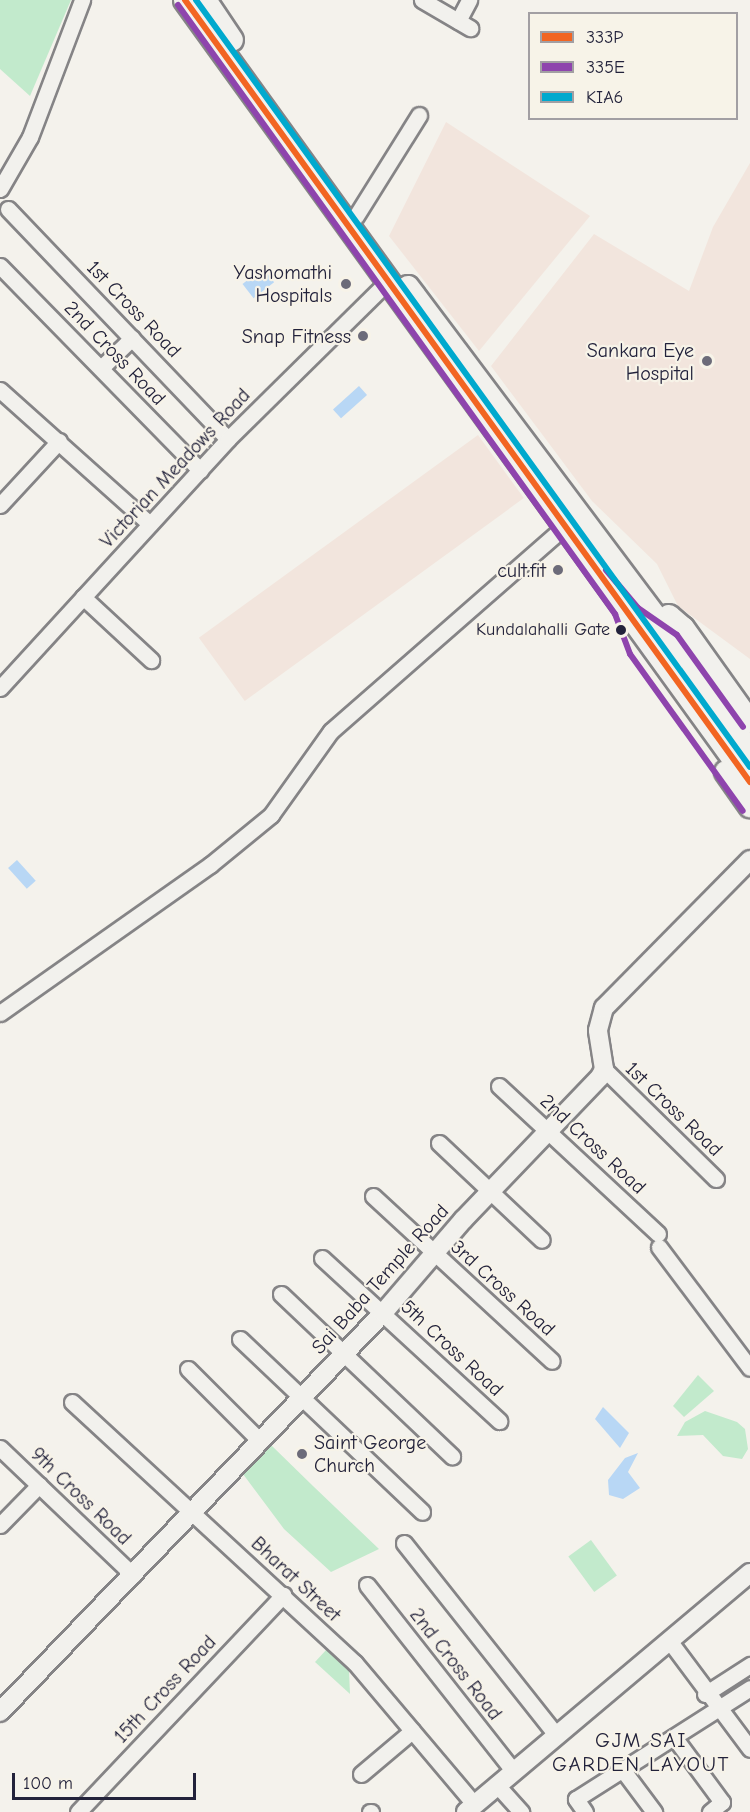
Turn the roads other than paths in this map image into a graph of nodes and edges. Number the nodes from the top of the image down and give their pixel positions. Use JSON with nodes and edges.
{"nodes":[{"id":1,"x":82,"y":0,"type":"edge"},
{"id":2,"x":185,"y":0,"type":"edge"},
{"id":3,"x":204,"y":0,"type":"edge"},
{"id":4,"x":422,"y":0,"type":"edge"},
{"id":5,"x":470,"y":0,"type":"edge"},
{"id":6,"x":419,"y":116,"type":"dead end"},
{"id":7,"x":0,"y":189,"type":"edge"},
{"id":8,"x":8,"y":209,"type":"dead end"},
{"id":9,"x":356,"y":216,"type":"junction"},
{"id":10,"x":0,"y":266,"type":"edge"},
{"id":11,"x":387,"y":282,"type":"junction"},
{"id":12,"x":132,"y":338,"type":"junction"},
{"id":13,"x":100,"y":368,"type":"junction"},
{"id":14,"x":0,"y":390,"type":"edge"},
{"id":15,"x":228,"y":439,"type":"junction"},
{"id":16,"x":59,"y":441,"type":"junction"},
{"id":17,"x":200,"y":470,"type":"junction"},
{"id":18,"x":0,"y":505,"type":"edge"},
{"id":19,"x":150,"y":524,"type":"junction"},
{"id":20,"x":563,"y":528,"type":"junction"},
{"id":21,"x":83,"y":597,"type":"junction"},
{"id":22,"x":634,"y":606,"type":"junction"},
{"id":23,"x":151,"y":660,"type":"dead end"},
{"id":24,"x":0,"y":688,"type":"edge"},
{"id":25,"x":750,"y":722,"type":"edge"},
{"id":26,"x":750,"y":752,"type":"edge"},
{"id":27,"x":750,"y":782,"type":"edge"},
{"id":28,"x":750,"y":806,"type":"edge"},
{"id":29,"x":750,"y":860,"type":"edge"},
{"id":30,"x":0,"y":1013,"type":"edge"},
{"id":31,"x":604,"y":1069,"type":"junction"},
{"id":32,"x":499,"y":1086,"type":"dead end"},
{"id":33,"x":548,"y":1131,"type":"junction"},
{"id":34,"x":439,"y":1143,"type":"dead end"},
{"id":35,"x":716,"y":1179,"type":"dead end"},
{"id":36,"x":490,"y":1192,"type":"junction"},
{"id":37,"x":374,"y":1196,"type":"dead end"},
{"id":38,"x":542,"y":1240,"type":"dead end"},
{"id":39,"x":435,"y":1254,"type":"junction"},
{"id":40,"x":322,"y":1258,"type":"dead end"},
{"id":41,"x":281,"y":1294,"type":"dead end"},
{"id":42,"x":383,"y":1313,"type":"junction"},
{"id":43,"x":240,"y":1339,"type":"dead end"},
{"id":44,"x":343,"y":1354,"type":"junction"},
{"id":45,"x":552,"y":1361,"type":"dead end"},
{"id":46,"x":750,"y":1368,"type":"edge"},
{"id":47,"x":188,"y":1369,"type":"dead end"},
{"id":48,"x":301,"y":1398,"type":"junction"},
{"id":49,"x":72,"y":1402,"type":"dead end"},
{"id":50,"x":499,"y":1421,"type":"dead end"},
{"id":51,"x":260,"y":1441,"type":"junction"},
{"id":52,"x":0,"y":1448,"type":"edge"},
{"id":53,"x":452,"y":1456,"type":"dead end"},
{"id":54,"x":39,"y":1485,"type":"junction"},
{"id":55,"x":193,"y":1512,"type":"junction"},
{"id":56,"x":422,"y":1512,"type":"dead end"},
{"id":57,"x":0,"y":1525,"type":"edge"},
{"id":58,"x":404,"y":1543,"type":"dead end"},
{"id":59,"x":750,"y":1573,"type":"edge"},
{"id":60,"x":133,"y":1575,"type":"junction"},
{"id":61,"x":367,"y":1586,"type":"dead end"},
{"id":62,"x":283,"y":1595,"type":"junction"},
{"id":63,"x":671,"y":1643,"type":"junction"},
{"id":64,"x":750,"y":1665,"type":"edge"},
{"id":65,"x":750,"y":1688,"type":"edge"},
{"id":66,"x":705,"y":1694,"type":"junction"},
{"id":67,"x":719,"y":1708,"type":"junction"},
{"id":68,"x":0,"y":1712,"type":"edge"},
{"id":69,"x":412,"y":1731,"type":"junction"},
{"id":70,"x":556,"y":1735,"type":"junction"},
{"id":71,"x":674,"y":1737,"type":"junction"},
{"id":72,"x":750,"y":1749,"type":"edge"},
{"id":73,"x":512,"y":1769,"type":"junction"},
{"id":74,"x":622,"y":1769,"type":"junction"},
{"id":75,"x":361,"y":1774,"type":"dead end"},
{"id":76,"x":495,"y":1784,"type":"junction"},
{"id":77,"x":470,"y":1808,"type":"edge"},
{"id":78,"x":78,"y":1812,"type":"edge"},
{"id":79,"x":521,"y":1812,"type":"edge"},
{"id":80,"x":585,"y":1812,"type":"edge"},
{"id":81,"x":654,"y":1812,"type":"edge"},
{"id":82,"x":710,"y":1812,"type":"edge"}],
"edges":[{"from":1,"to":7,"type":"street"},
{"from":2,"to":11,"type":"main road"},
{"from":3,"to":9,"type":"main road"},
{"from":4,"to":5,"type":"street"},
{"from":6,"to":9,"type":"street"},
{"from":8,"to":12,"type":"street","name":"1st Cross Road"},
{"from":9,"to":22,"type":"main road"},
{"from":10,"to":13,"type":"street","name":"2nd Cross Road"},
{"from":11,"to":15,"type":"street","name":"Victorian Meadows Road"},
{"from":11,"to":20,"type":"main road"},
{"from":12,"to":13,"type":"street"},
{"from":12,"to":15,"type":"street","name":"1st Cross Road"},
{"from":13,"to":17,"type":"street","name":"2nd Cross Road"},
{"from":14,"to":16,"type":"street"},
{"from":15,"to":17,"type":"street","name":"Victorian Meadows Road"},
{"from":16,"to":18,"type":"street"},
{"from":16,"to":19,"type":"street"},
{"from":17,"to":19,"type":"street","name":"Victorian Meadows Road"},
{"from":19,"to":21,"type":"street","name":"Victorian Meadows Road"},
{"from":20,"to":22,"type":"main road"},
{"from":20,"to":30,"type":"street"},
{"from":21,"to":23,"type":"street"},
{"from":21,"to":24,"type":"street","name":"Victorian Meadows Road"},
{"from":22,"to":25,"type":"main road"},
{"from":22,"to":26,"type":"main road"},
{"from":22,"to":27,"type":"main road"},
{"from":22,"to":28,"type":"main road"},
{"from":29,"to":31,"type":"street"},
{"from":31,"to":33,"type":"street","name":"Sai Baba Temple Road"},
{"from":31,"to":35,"type":"street","name":"1st Cross Road"},
{"from":32,"to":33,"type":"street","name":"2nd Cross Road"},
{"from":33,"to":36,"type":"street","name":"Sai Baba Temple Road"},
{"from":33,"to":46,"type":"street","name":"2nd Cross Road"},
{"from":34,"to":36,"type":"street"},
{"from":36,"to":38,"type":"street"},
{"from":36,"to":39,"type":"street","name":"Sai Baba Temple Road"},
{"from":37,"to":39,"type":"street","name":"3rd Cross Road"},
{"from":39,"to":42,"type":"street","name":"Sai Baba Temple Road"},
{"from":39,"to":45,"type":"street","name":"3rd Cross Road"},
{"from":40,"to":42,"type":"street","name":"5th Cross Road"},
{"from":41,"to":44,"type":"street"},
{"from":42,"to":44,"type":"street","name":"Sai Baba Temple Road"},
{"from":42,"to":50,"type":"street","name":"5th Cross Road"},
{"from":43,"to":48,"type":"street"},
{"from":44,"to":48,"type":"street","name":"Sai Baba Temple Road"},
{"from":44,"to":53,"type":"street"},
{"from":47,"to":51,"type":"street"},
{"from":48,"to":51,"type":"street","name":"Sai Baba Temple Road"},
{"from":48,"to":56,"type":"street"},
{"from":49,"to":55,"type":"street","name":"Bharat Street"},
{"from":51,"to":55,"type":"street","name":"Sai Baba Temple Road"},
{"from":52,"to":54,"type":"street","name":"9th Cross Road"},
{"from":54,"to":57,"type":"street"},
{"from":54,"to":60,"type":"street","name":"9th Cross Road"},
{"from":55,"to":60,"type":"street","name":"Sai Baba Temple Road"},
{"from":55,"to":62,"type":"street","name":"Bharat Street"},
{"from":58,"to":70,"type":"street"},
{"from":59,"to":63,"type":"street"},
{"from":60,"to":68,"type":"street","name":"Sai Baba Temple Road"},
{"from":61,"to":73,"type":"street","name":"2nd Cross Road"},
{"from":62,"to":69,"type":"street","name":"Bharat Street"},
{"from":62,"to":78,"type":"street","name":"15th Cross Road"},
{"from":63,"to":66,"type":"street"},
{"from":63,"to":70,"type":"street"},
{"from":64,"to":66,"type":"street"},
{"from":65,"to":67,"type":"street"},
{"from":66,"to":67,"type":"street"},
{"from":67,"to":71,"type":"street"},
{"from":67,"to":72,"type":"street"},
{"from":69,"to":75,"type":"street"},
{"from":69,"to":77,"type":"street","name":"Bharat Street"},
{"from":70,"to":73,"type":"street"},
{"from":71,"to":74,"type":"street"},
{"from":71,"to":82,"type":"street"},
{"from":73,"to":76,"type":"street"},
{"from":74,"to":80,"type":"street"},
{"from":74,"to":81,"type":"street"},
{"from":76,"to":77,"type":"street"},
{"from":76,"to":79,"type":"street"}]}
